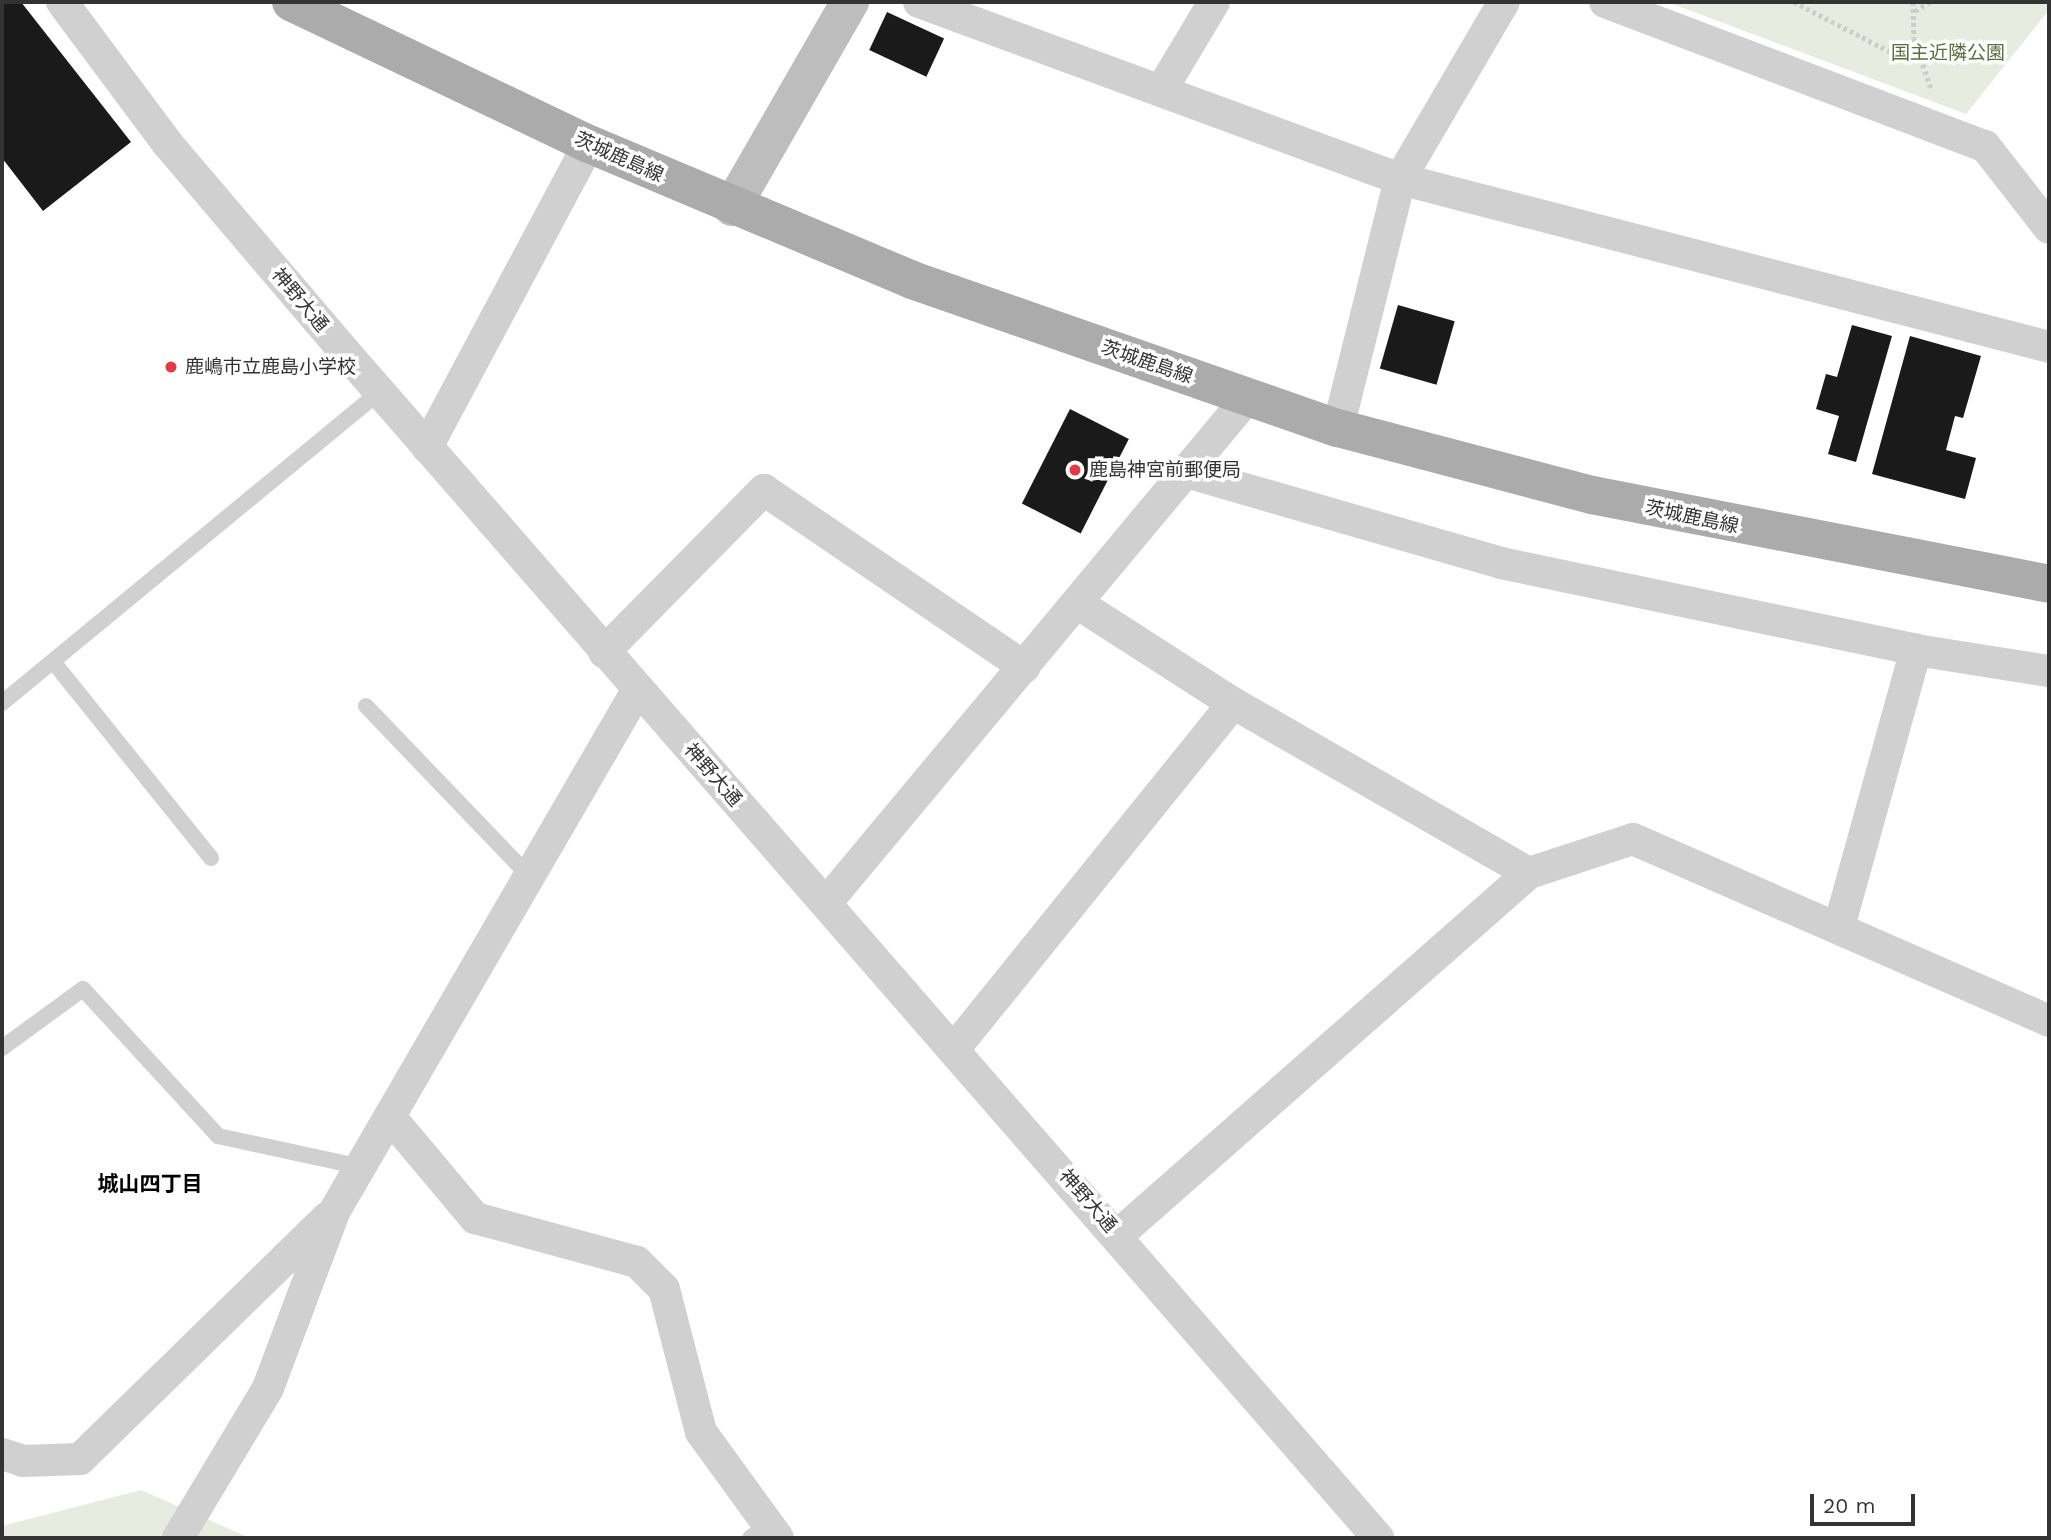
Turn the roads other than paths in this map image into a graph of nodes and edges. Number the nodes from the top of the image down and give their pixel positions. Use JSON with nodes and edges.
{"nodes":[{"id":1,"x":62,"y":2,"type":"edge"},
{"id":2,"x":290,"y":2,"type":"edge"},
{"id":3,"x":850,"y":2,"type":"edge"},
{"id":4,"x":919,"y":2,"type":"edge"},
{"id":5,"x":1214,"y":2,"type":"edge"},
{"id":6,"x":1504,"y":2,"type":"edge"},
{"id":7,"x":1605,"y":2,"type":"edge"},
{"id":8,"x":1162,"y":89,"type":"junction"},
{"id":9,"x":589,"y":144,"type":"junction"},
{"id":10,"x":1400,"y":179,"type":"junction"},
{"id":11,"x":732,"y":207,"type":"junction"},
{"id":12,"x":2049,"y":228,"type":"edge"},
{"id":13,"x":2049,"y":347,"type":"edge"},
{"id":14,"x":379,"y":392,"type":"junction"},
{"id":15,"x":1247,"y":397,"type":"junction"},
{"id":16,"x":1338,"y":428,"type":"junction"},
{"id":17,"x":427,"y":447,"type":"junction"},
{"id":18,"x":1186,"y":472,"type":"junction"},
{"id":19,"x":2048,"y":581,"type":"edge"},
{"id":20,"x":1077,"y":603,"type":"junction"},
{"id":21,"x":1916,"y":650,"type":"junction"},
{"id":22,"x":604,"y":652,"type":"junction"},
{"id":23,"x":55,"y":664,"type":"junction"},
{"id":24,"x":1024,"y":667,"type":"junction"},
{"id":25,"x":2049,"y":671,"type":"edge"},
{"id":26,"x":638,"y":690,"type":"junction"},
{"id":27,"x":2,"y":703,"type":"edge"},
{"id":28,"x":1233,"y":703,"type":"junction"},
{"id":29,"x":366,"y":706,"type":"dead end"},
{"id":30,"x":211,"y":858,"type":"dead end"},
{"id":31,"x":1529,"y":873,"type":"junction"},
{"id":32,"x":530,"y":877,"type":"junction"},
{"id":33,"x":825,"y":903,"type":"junction"},
{"id":34,"x":1839,"y":927,"type":"junction"},
{"id":35,"x":2049,"y":1021,"type":"edge"},
{"id":36,"x":2,"y":1048,"type":"edge"},
{"id":37,"x":955,"y":1048,"type":"junction"},
{"id":38,"x":391,"y":1118,"type":"junction"},
{"id":39,"x":361,"y":1167,"type":"junction"},
{"id":40,"x":334,"y":1212,"type":"junction"},
{"id":41,"x":1118,"y":1235,"type":"junction"},
{"id":42,"x":2,"y":1454,"type":"edge"},
{"id":43,"x":765,"y":1534,"type":"edge"},
{"id":44,"x":178,"y":1538,"type":"edge"},
{"id":45,"x":1378,"y":1538,"type":"edge"}],
"edges":[{"from":1,"to":14,"type":"street","name":"神野大通"},
{"from":2,"to":9,"type":"main road","name":"茨城鹿島線"},
{"from":3,"to":11,"type":"street"},
{"from":4,"to":8,"type":"street"},
{"from":5,"to":8,"type":"street"},
{"from":6,"to":10,"type":"street"},
{"from":7,"to":12,"type":"street"},
{"from":8,"to":10,"type":"street"},
{"from":9,"to":11,"type":"main road","name":"茨城鹿島線"},
{"from":9,"to":17,"type":"street"},
{"from":10,"to":13,"type":"street"},
{"from":10,"to":16,"type":"street"},
{"from":11,"to":15,"type":"main road","name":"茨城鹿島線"},
{"from":14,"to":17,"type":"street","name":"神野大通"},
{"from":14,"to":23,"type":"lane"},
{"from":15,"to":16,"type":"main road","name":"茨城鹿島線"},
{"from":15,"to":18,"type":"street"},
{"from":16,"to":19,"type":"main road","name":"茨城鹿島線"},
{"from":17,"to":22,"type":"street","name":"神野大通"},
{"from":18,"to":20,"type":"street"},
{"from":18,"to":21,"type":"street"},
{"from":20,"to":24,"type":"street"},
{"from":20,"to":28,"type":"street"},
{"from":21,"to":25,"type":"street"},
{"from":21,"to":34,"type":"street"},
{"from":22,"to":24,"type":"street"},
{"from":22,"to":26,"type":"street","name":"神野大通"},
{"from":23,"to":27,"type":"lane"},
{"from":23,"to":30,"type":"lane"},
{"from":24,"to":33,"type":"street"},
{"from":26,"to":32,"type":"street"},
{"from":26,"to":33,"type":"street","name":"神野大通"},
{"from":28,"to":31,"type":"street"},
{"from":28,"to":37,"type":"street"},
{"from":29,"to":32,"type":"lane"},
{"from":31,"to":34,"type":"street"},
{"from":31,"to":41,"type":"street"},
{"from":32,"to":38,"type":"street"},
{"from":33,"to":37,"type":"street","name":"神野大通"},
{"from":34,"to":35,"type":"street"},
{"from":36,"to":39,"type":"lane"},
{"from":37,"to":41,"type":"street","name":"神野大通"},
{"from":38,"to":39,"type":"street"},
{"from":38,"to":43,"type":"street"},
{"from":39,"to":40,"type":"street"},
{"from":40,"to":42,"type":"street"},
{"from":40,"to":44,"type":"street"},
{"from":41,"to":45,"type":"street","name":"神野大通"}]}
